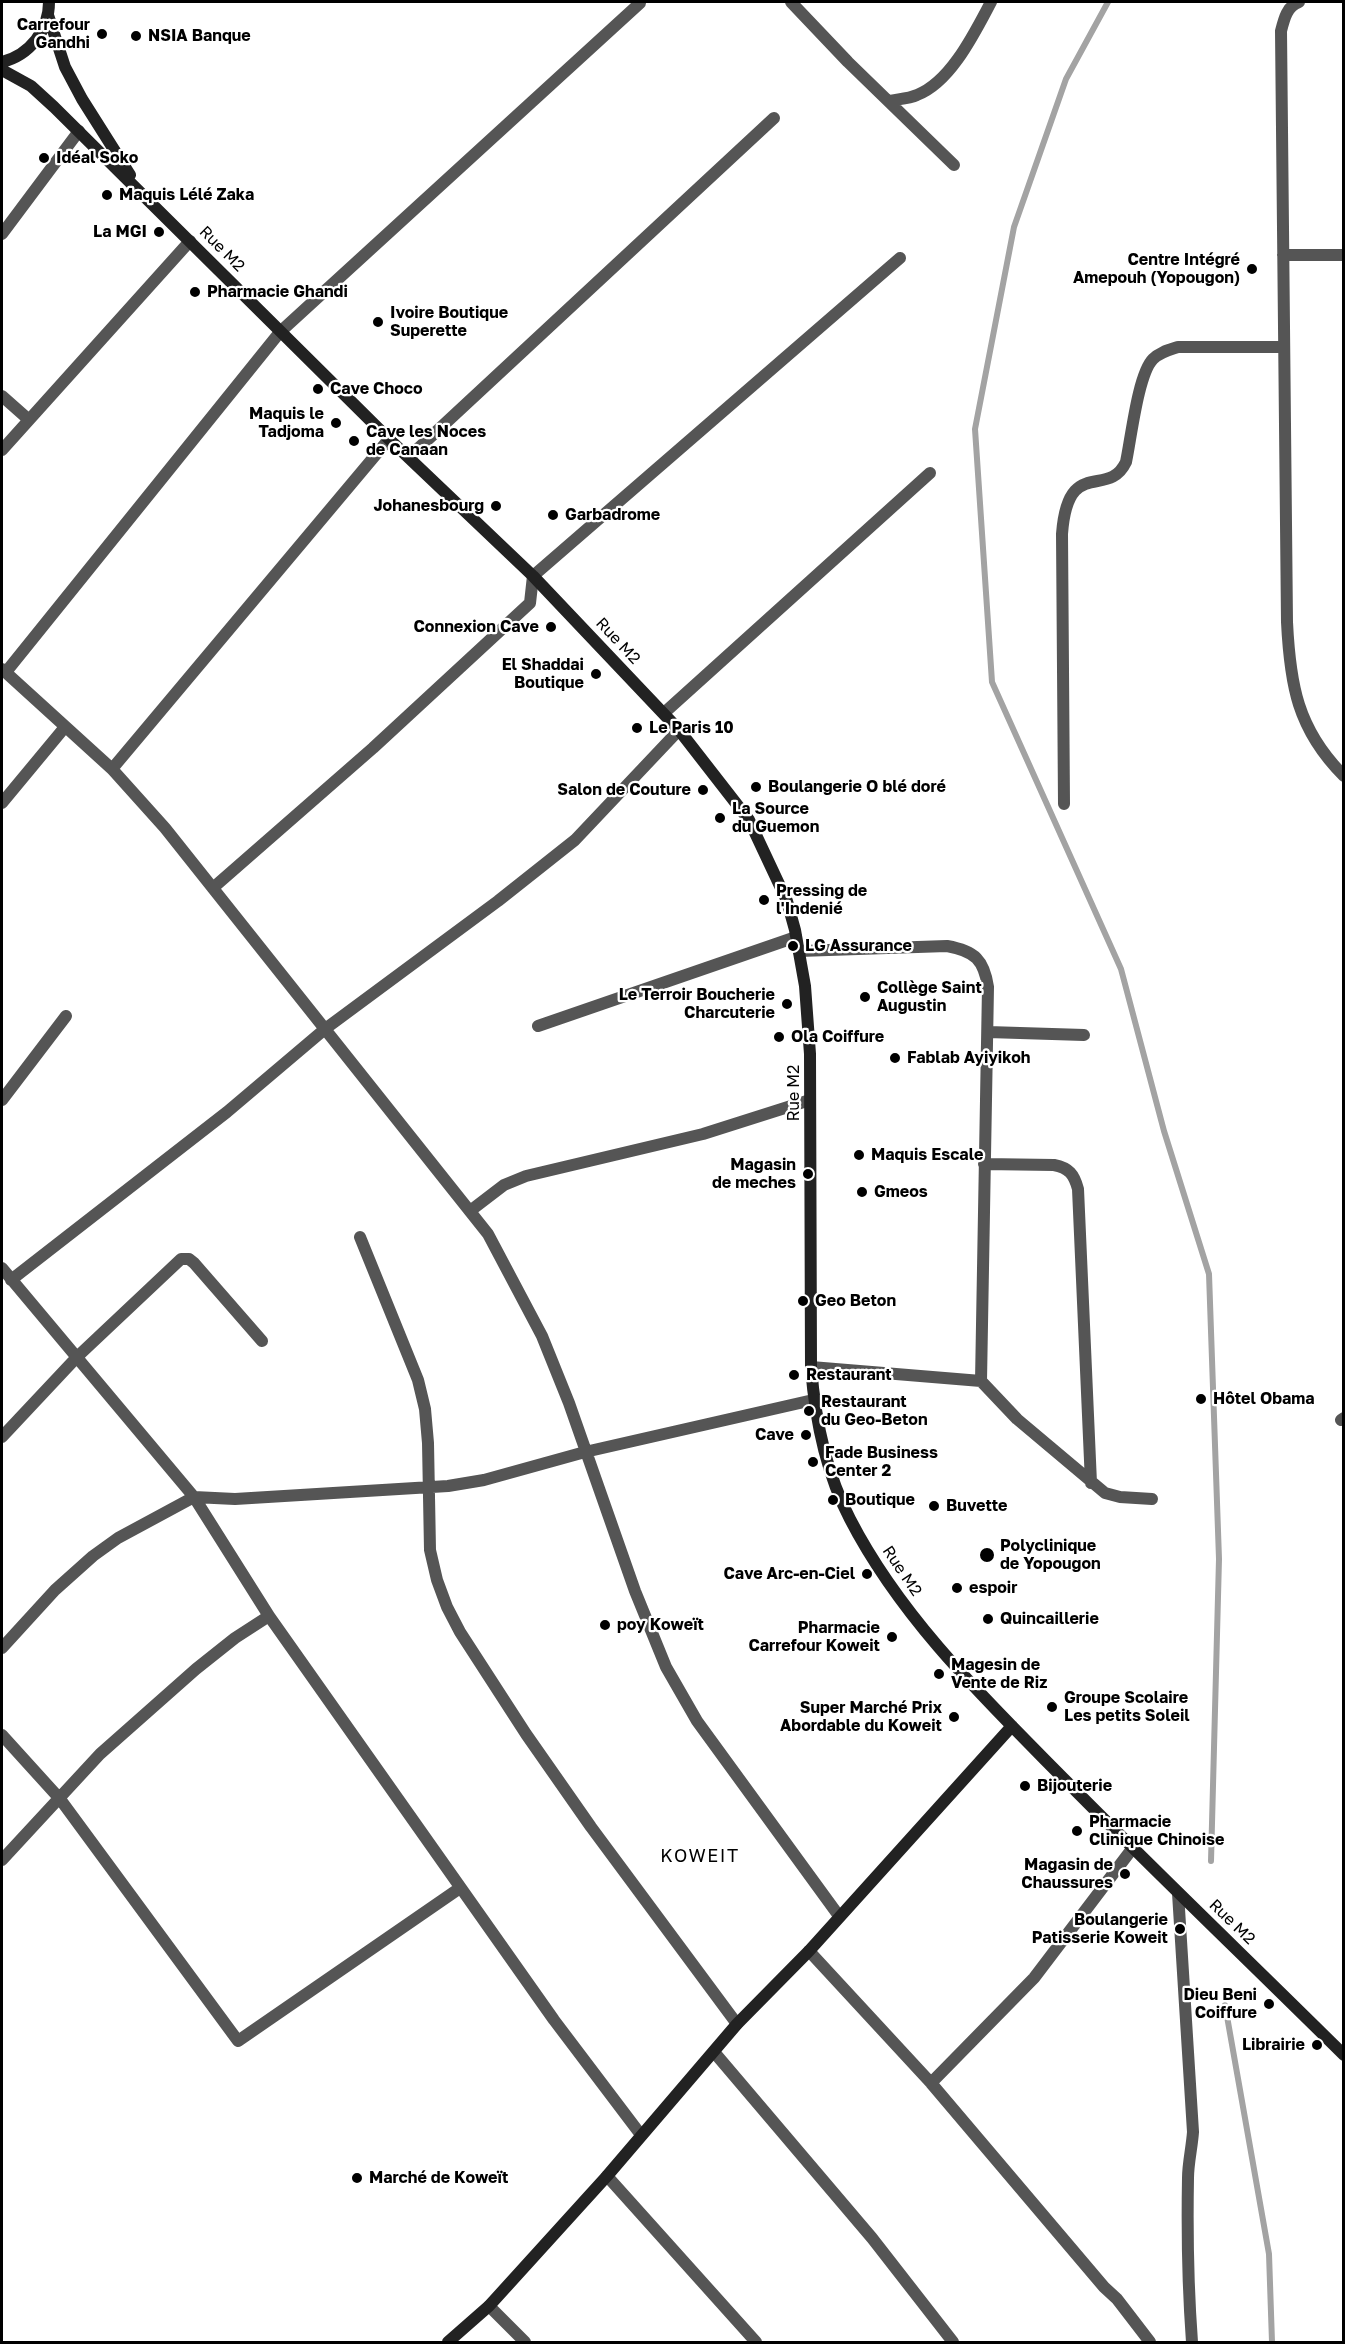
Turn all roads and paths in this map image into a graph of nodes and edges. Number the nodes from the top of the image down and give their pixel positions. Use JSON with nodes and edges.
{"nodes":[{"id":1,"x":50,"y":2,"type":"edge"},
{"id":2,"x":991,"y":2,"type":"edge"},
{"id":3,"x":1299,"y":2,"type":"edge"},
{"id":4,"x":640,"y":3,"type":"dead end"},
{"id":5,"x":798,"y":4,"type":"edge"},
{"id":6,"x":48,"y":15,"type":"junction"},
{"id":7,"x":2,"y":62,"type":"edge"},
{"id":8,"x":2,"y":70,"type":"edge"},
{"id":9,"x":889,"y":100,"type":"junction"},
{"id":10,"x":774,"y":118,"type":"dead end"},
{"id":11,"x":79,"y":131,"type":"junction"},
{"id":12,"x":954,"y":165,"type":"dead end"},
{"id":13,"x":139,"y":189,"type":"junction"},
{"id":14,"x":2,"y":234,"type":"edge"},
{"id":15,"x":190,"y":241,"type":"junction"},
{"id":16,"x":1283,"y":255,"type":"junction"},
{"id":17,"x":1344,"y":255,"type":"edge"},
{"id":18,"x":900,"y":258,"type":"dead end"},
{"id":19,"x":280,"y":332,"type":"junction"},
{"id":20,"x":1284,"y":347,"type":"junction"},
{"id":21,"x":2,"y":396,"type":"edge"},
{"id":22,"x":28,"y":419,"type":"junction"},
{"id":23,"x":390,"y":439,"type":"junction"},
{"id":24,"x":2,"y":450,"type":"edge"},
{"id":25,"x":408,"y":457,"type":"junction"},
{"id":26,"x":930,"y":473,"type":"dead end"},
{"id":27,"x":533,"y":576,"type":"junction"},
{"id":28,"x":4,"y":670,"type":"edge"},
{"id":29,"x":664,"y":713,"type":"junction"},
{"id":30,"x":65,"y":727,"type":"junction"},
{"id":31,"x":679,"y":730,"type":"junction"},
{"id":32,"x":112,"y":769,"type":"junction"},
{"id":33,"x":1344,"y":776,"type":"edge"},
{"id":34,"x":2,"y":802,"type":"edge"},
{"id":35,"x":1064,"y":804,"type":"dead end"},
{"id":36,"x":214,"y":887,"type":"junction"},
{"id":37,"x":796,"y":937,"type":"junction"},
{"id":38,"x":799,"y":951,"type":"junction"},
{"id":39,"x":66,"y":1016,"type":"dead end"},
{"id":40,"x":538,"y":1026,"type":"dead end"},
{"id":41,"x":325,"y":1029,"type":"junction"},
{"id":42,"x":988,"y":1032,"type":"junction"},
{"id":43,"x":1084,"y":1035,"type":"dead end"},
{"id":44,"x":2,"y":1100,"type":"edge"},
{"id":45,"x":810,"y":1100,"type":"junction"},
{"id":46,"x":984,"y":1164,"type":"junction"},
{"id":47,"x":470,"y":1211,"type":"junction"},
{"id":48,"x":360,"y":1238,"type":"dead end"},
{"id":49,"x":2,"y":1268,"type":"edge"},
{"id":50,"x":11,"y":1280,"type":"junction"},
{"id":51,"x":262,"y":1341,"type":"dead end"},
{"id":52,"x":77,"y":1357,"type":"junction"},
{"id":53,"x":811,"y":1367,"type":"junction"},
{"id":54,"x":981,"y":1381,"type":"junction"},
{"id":55,"x":813,"y":1400,"type":"junction"},
{"id":56,"x":2,"y":1437,"type":"edge"},
{"id":57,"x":585,"y":1452,"type":"junction"},
{"id":58,"x":1091,"y":1483,"type":"junction"},
{"id":59,"x":429,"y":1487,"type":"junction"},
{"id":60,"x":194,"y":1497,"type":"junction"},
{"id":61,"x":1152,"y":1499,"type":"dead end"},
{"id":62,"x":269,"y":1616,"type":"junction"},
{"id":63,"x":2,"y":1648,"type":"edge"},
{"id":64,"x":1012,"y":1726,"type":"junction"},
{"id":65,"x":2,"y":1735,"type":"edge"},
{"id":66,"x":60,"y":1799,"type":"junction"},
{"id":67,"x":1132,"y":1849,"type":"junction"},
{"id":68,"x":2,"y":1860,"type":"edge"},
{"id":69,"x":460,"y":1888,"type":"junction"},
{"id":70,"x":1178,"y":1893,"type":"junction"},
{"id":71,"x":839,"y":1916,"type":"junction"},
{"id":72,"x":809,"y":1951,"type":"junction"},
{"id":73,"x":737,"y":2025,"type":"junction"},
{"id":74,"x":714,"y":2052,"type":"junction"},
{"id":75,"x":1344,"y":2055,"type":"edge"},
{"id":76,"x":931,"y":2083,"type":"junction"},
{"id":77,"x":641,"y":2135,"type":"junction"},
{"id":78,"x":607,"y":2176,"type":"junction"},
{"id":79,"x":489,"y":2306,"type":"junction"},
{"id":80,"x":448,"y":2343,"type":"edge"},
{"id":81,"x":525,"y":2343,"type":"edge"},
{"id":82,"x":756,"y":2343,"type":"edge"},
{"id":83,"x":953,"y":2343,"type":"edge"},
{"id":84,"x":1150,"y":2343,"type":"edge"},
{"id":85,"x":1192,"y":2343,"type":"edge"}],
"edges":[{"from":1,"to":6,"type":"street"},
{"from":2,"to":9,"type":"street"},
{"from":3,"to":16,"type":"street"},
{"from":4,"to":19,"type":"street"},
{"from":5,"to":9,"type":"street"},
{"from":6,"to":7,"type":"street"},
{"from":6,"to":13,"type":"street"},
{"from":8,"to":11,"type":"street"},
{"from":9,"to":12,"type":"street"},
{"from":10,"to":25,"type":"street"},
{"from":11,"to":13,"type":"street"},
{"from":11,"to":14,"type":"street"},
{"from":13,"to":15,"type":"street","name":"Rue M2"},
{"from":15,"to":19,"type":"street","name":"Rue M2"},
{"from":15,"to":22,"type":"street"},
{"from":16,"to":17,"type":"street"},
{"from":16,"to":20,"type":"street"},
{"from":18,"to":27,"type":"street"},
{"from":19,"to":23,"type":"street","name":"Rue M2"},
{"from":19,"to":28,"type":"street"},
{"from":20,"to":33,"type":"street"},
{"from":20,"to":35,"type":"street"},
{"from":21,"to":22,"type":"street"},
{"from":22,"to":24,"type":"street"},
{"from":23,"to":25,"type":"street","name":"Rue M2"},
{"from":23,"to":32,"type":"street"},
{"from":25,"to":27,"type":"street","name":"Rue M2"},
{"from":26,"to":29,"type":"street"},
{"from":27,"to":29,"type":"street","name":"Rue M2"},
{"from":27,"to":36,"type":"street"},
{"from":28,"to":30,"type":"street"},
{"from":29,"to":31,"type":"street","name":"Rue M2"},
{"from":30,"to":32,"type":"street"},
{"from":30,"to":34,"type":"street"},
{"from":31,"to":37,"type":"street","name":"Rue M2"},
{"from":31,"to":41,"type":"street"},
{"from":32,"to":36,"type":"street"},
{"from":36,"to":41,"type":"street"},
{"from":37,"to":38,"type":"street","name":"Rue M2"},
{"from":37,"to":40,"type":"street"},
{"from":38,"to":42,"type":"street"},
{"from":38,"to":45,"type":"street","name":"Rue M2"},
{"from":39,"to":44,"type":"street"},
{"from":41,"to":47,"type":"street"},
{"from":41,"to":50,"type":"street"},
{"from":42,"to":43,"type":"street"},
{"from":42,"to":46,"type":"street"},
{"from":45,"to":47,"type":"street"},
{"from":45,"to":53,"type":"street","name":"Rue M2"},
{"from":46,"to":54,"type":"street"},
{"from":46,"to":58,"type":"street"},
{"from":47,"to":57,"type":"street"},
{"from":48,"to":59,"type":"street"},
{"from":49,"to":50,"type":"street"},
{"from":50,"to":52,"type":"street"},
{"from":51,"to":52,"type":"street"},
{"from":52,"to":56,"type":"street"},
{"from":52,"to":60,"type":"street"},
{"from":53,"to":54,"type":"street"},
{"from":53,"to":55,"type":"street","name":"Rue M2"},
{"from":54,"to":58,"type":"street"},
{"from":55,"to":57,"type":"street"},
{"from":55,"to":64,"type":"street","name":"Rue M2"},
{"from":57,"to":59,"type":"street"},
{"from":57,"to":71,"type":"street"},
{"from":58,"to":61,"type":"street"},
{"from":59,"to":60,"type":"street"},
{"from":59,"to":73,"type":"street"},
{"from":60,"to":62,"type":"street"},
{"from":60,"to":63,"type":"street"},
{"from":62,"to":66,"type":"street"},
{"from":62,"to":69,"type":"street"},
{"from":64,"to":67,"type":"street","name":"Rue M2"},
{"from":64,"to":71,"type":"street"},
{"from":65,"to":66,"type":"street"},
{"from":66,"to":68,"type":"street"},
{"from":66,"to":69,"type":"street"},
{"from":67,"to":70,"type":"street","name":"Rue M2"},
{"from":67,"to":76,"type":"street"},
{"from":69,"to":77,"type":"street"},
{"from":70,"to":75,"type":"street","name":"Rue M2"},
{"from":70,"to":85,"type":"street"},
{"from":71,"to":72,"type":"street"},
{"from":72,"to":73,"type":"street"},
{"from":72,"to":76,"type":"street"},
{"from":73,"to":74,"type":"street"},
{"from":74,"to":77,"type":"street"},
{"from":74,"to":83,"type":"street"},
{"from":76,"to":84,"type":"street"},
{"from":77,"to":78,"type":"street"},
{"from":78,"to":79,"type":"street"},
{"from":78,"to":82,"type":"street"},
{"from":79,"to":80,"type":"street"},
{"from":79,"to":81,"type":"street"}]}
